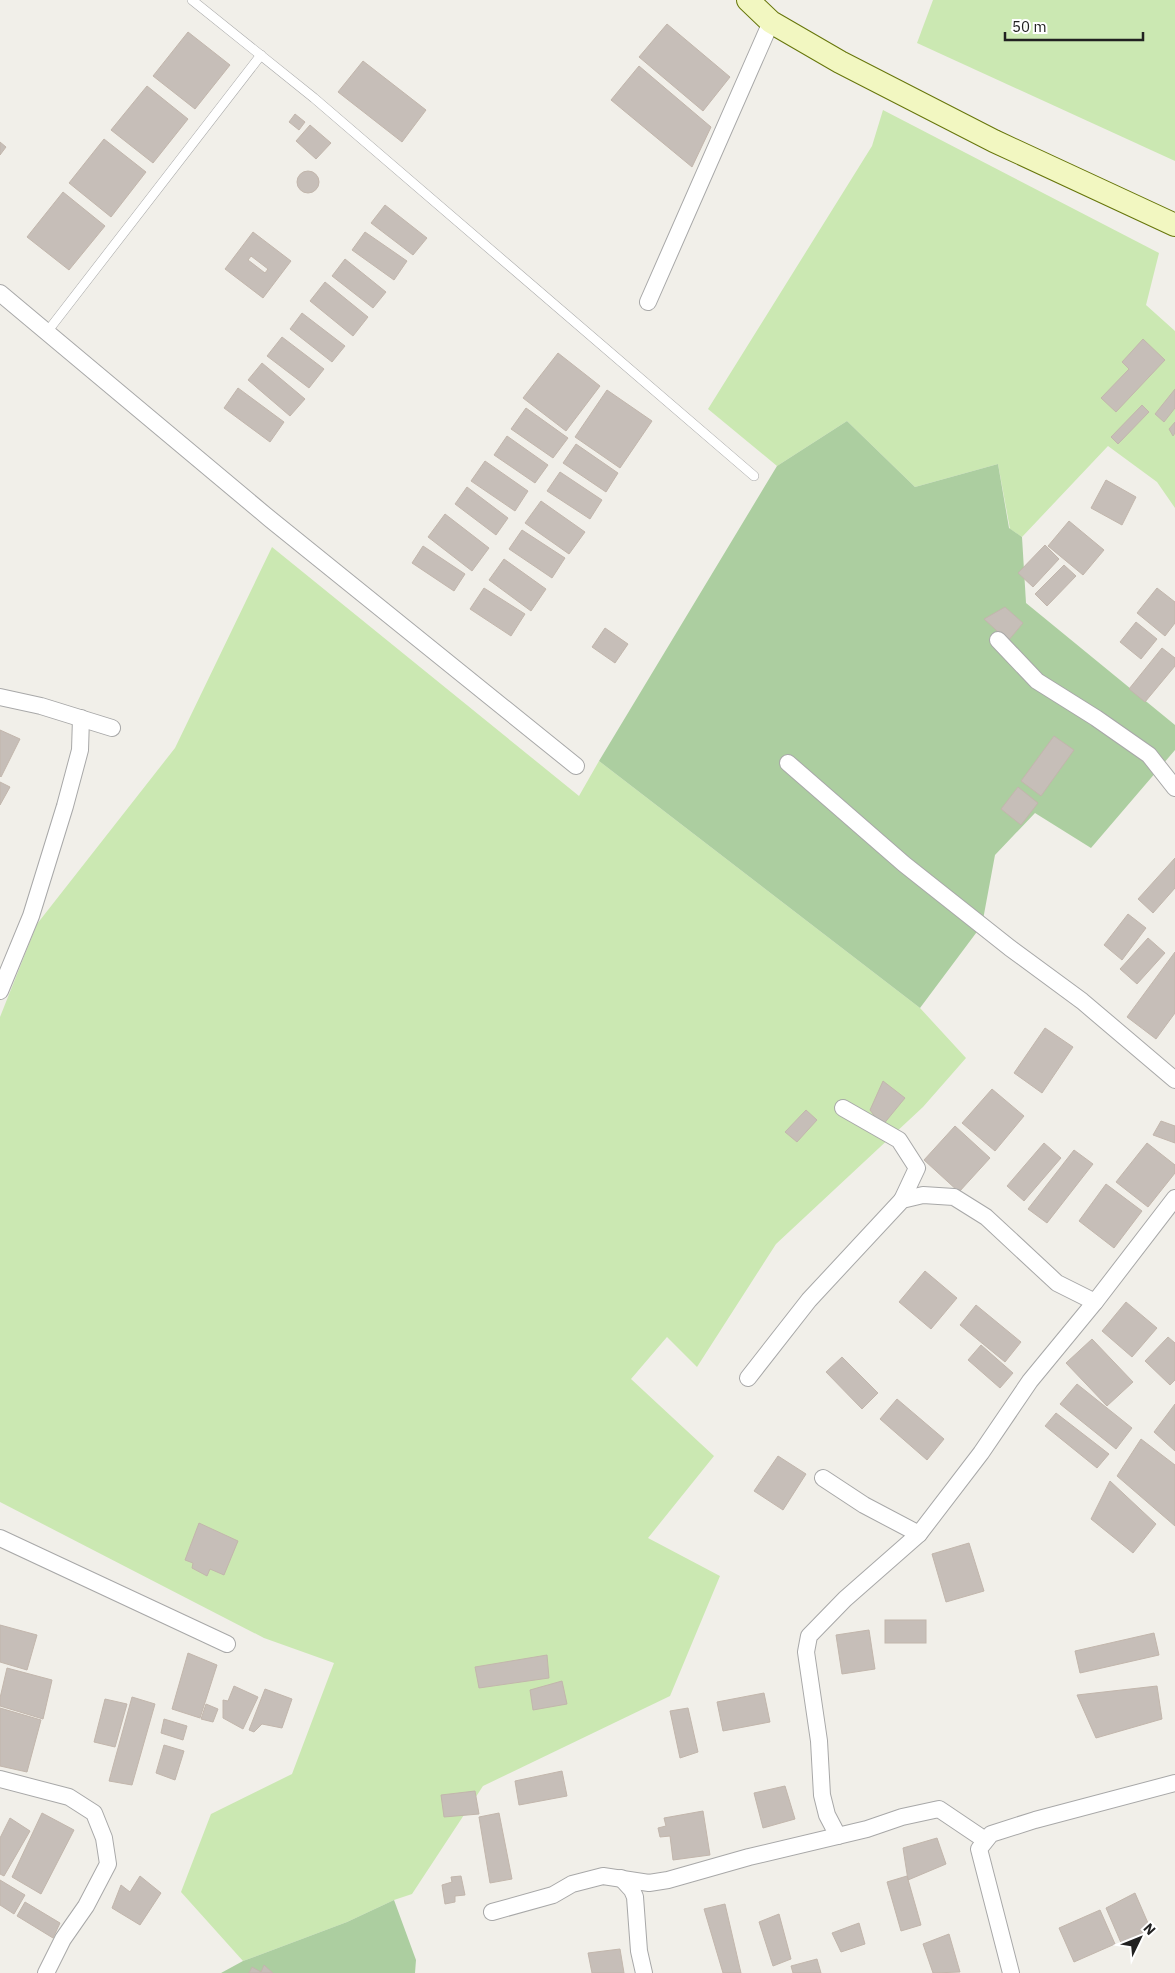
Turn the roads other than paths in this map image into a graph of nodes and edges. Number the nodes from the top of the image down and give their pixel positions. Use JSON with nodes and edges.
{"nodes":[{"id":1,"x":192,"y":0,"type":"edge"},
{"id":2,"x":748,"y":0,"type":"edge"},
{"id":3,"x":771,"y":22,"type":"junction"},
{"id":4,"x":260,"y":55,"type":"junction"},
{"id":5,"x":1175,"y":226,"type":"edge"},
{"id":6,"x":0,"y":293,"type":"edge"},
{"id":7,"x":648,"y":302,"type":"dead end"},
{"id":8,"x":47,"y":332,"type":"junction"},
{"id":9,"x":754,"y":476,"type":"dead end"},
{"id":10,"x":998,"y":640,"type":"dead end"},
{"id":11,"x":0,"y":697,"type":"edge"},
{"id":12,"x":81,"y":718,"type":"junction"},
{"id":13,"x":112,"y":728,"type":"dead end"},
{"id":14,"x":788,"y":763,"type":"dead end"},
{"id":15,"x":576,"y":766,"type":"dead end"},
{"id":16,"x":1175,"y":788,"type":"edge"},
{"id":17,"x":0,"y":991,"type":"edge"},
{"id":18,"x":1175,"y":1080,"type":"edge"},
{"id":19,"x":842,"y":1108,"type":"dead end"},
{"id":20,"x":1175,"y":1198,"type":"edge"},
{"id":21,"x":902,"y":1200,"type":"junction"},
{"id":22,"x":1095,"y":1302,"type":"junction"},
{"id":23,"x":748,"y":1378,"type":"dead end"},
{"id":24,"x":823,"y":1478,"type":"dead end"},
{"id":25,"x":919,"y":1534,"type":"junction"},
{"id":26,"x":0,"y":1538,"type":"edge"},
{"id":27,"x":227,"y":1644,"type":"dead end"},
{"id":28,"x":0,"y":1780,"type":"edge"},
{"id":29,"x":1175,"y":1783,"type":"edge"},
{"id":30,"x":838,"y":1836,"type":"junction"},
{"id":31,"x":985,"y":1840,"type":"junction"},
{"id":32,"x":621,"y":1878,"type":"junction"},
{"id":33,"x":492,"y":1912,"type":"dead end"},
{"id":34,"x":46,"y":1973,"type":"edge"},
{"id":35,"x":644,"y":1973,"type":"edge"},
{"id":36,"x":1011,"y":1973,"type":"edge"}],
"edges":[{"from":1,"to":4,"type":"lane"},
{"from":2,"to":3,"type":"street"},
{"from":3,"to":5,"type":"street"},
{"from":3,"to":7,"type":"street"},
{"from":4,"to":8,"type":"lane"},
{"from":4,"to":9,"type":"lane"},
{"from":6,"to":8,"type":"street"},
{"from":8,"to":15,"type":"street"},
{"from":10,"to":16,"type":"street"},
{"from":11,"to":12,"type":"street"},
{"from":12,"to":13,"type":"street"},
{"from":12,"to":17,"type":"street"},
{"from":14,"to":18,"type":"street"},
{"from":19,"to":21,"type":"street"},
{"from":20,"to":22,"type":"street"},
{"from":21,"to":22,"type":"street"},
{"from":21,"to":23,"type":"street"},
{"from":22,"to":25,"type":"street"},
{"from":24,"to":25,"type":"street"},
{"from":25,"to":30,"type":"street"},
{"from":26,"to":27,"type":"street"},
{"from":28,"to":34,"type":"street"},
{"from":29,"to":31,"type":"street"},
{"from":30,"to":31,"type":"street"},
{"from":30,"to":32,"type":"street"},
{"from":31,"to":36,"type":"street"},
{"from":32,"to":33,"type":"street"},
{"from":32,"to":35,"type":"street"}]}
